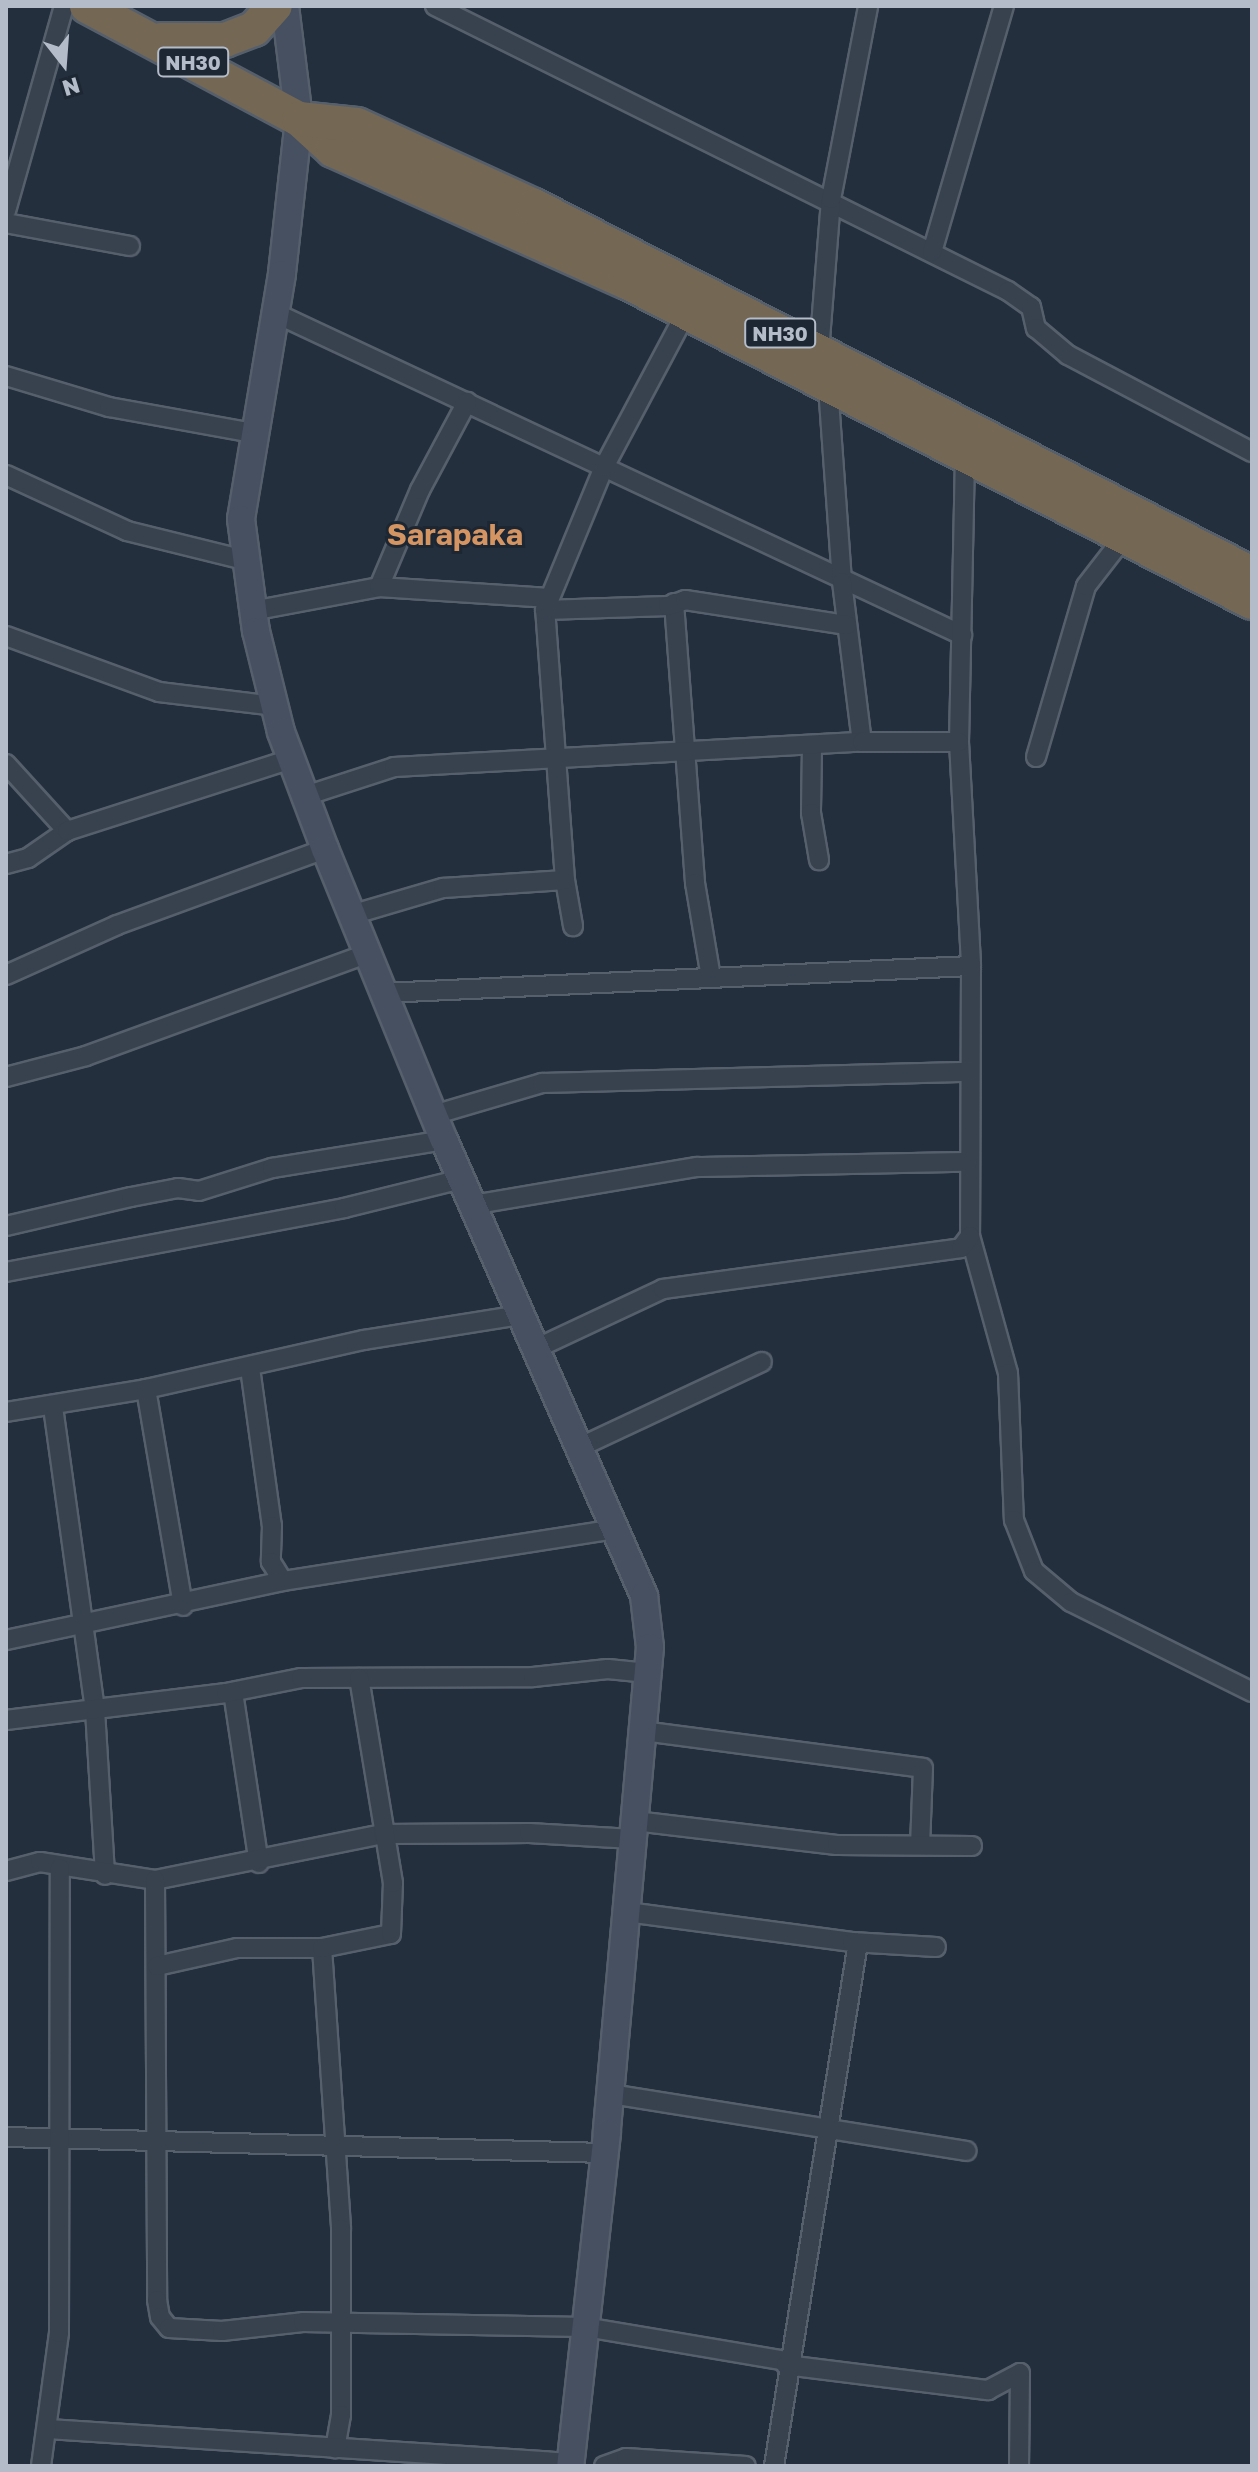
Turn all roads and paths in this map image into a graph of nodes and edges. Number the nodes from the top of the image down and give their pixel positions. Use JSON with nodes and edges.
{"nodes":[{"id":1,"x":64,"y":6,"type":"edge"},
{"id":2,"x":87,"y":6,"type":"edge"},
{"id":3,"x":275,"y":6,"type":"edge"},
{"id":4,"x":285,"y":6,"type":"edge"},
{"id":5,"x":435,"y":6,"type":"edge"},
{"id":6,"x":868,"y":6,"type":"edge"},
{"id":7,"x":1004,"y":6,"type":"edge"},
{"id":8,"x":472,"y":14,"type":"edge"},
{"id":9,"x":149,"y":39,"type":"junction"},
{"id":10,"x":299,"y":119,"type":"junction"},
{"id":11,"x":6,"y":138,"type":"edge"},
{"id":12,"x":25,"y":146,"type":"junction"},
{"id":13,"x":831,"y":199,"type":"junction"},
{"id":14,"x":6,"y":211,"type":"edge"},
{"id":15,"x":6,"y":223,"type":"edge"},
{"id":16,"x":130,"y":246,"type":"dead end"},
{"id":17,"x":932,"y":252,"type":"junction"},
{"id":18,"x":275,"y":313,"type":"junction"},
{"id":19,"x":686,"y":313,"type":"junction"},
{"id":20,"x":819,"y":352,"type":"junction"},
{"id":21,"x":6,"y":376,"type":"edge"},
{"id":22,"x":828,"y":386,"type":"junction"},
{"id":23,"x":467,"y":402,"type":"junction"},
{"id":24,"x":254,"y":433,"type":"junction"},
{"id":25,"x":1252,"y":452,"type":"edge"},
{"id":26,"x":965,"y":456,"type":"junction"},
{"id":27,"x":604,"y":467,"type":"junction"},
{"id":28,"x":6,"y":475,"type":"edge"},
{"id":29,"x":1124,"y":537,"type":"junction"},
{"id":30,"x":244,"y":560,"type":"junction"},
{"id":31,"x":1252,"y":574,"type":"edge"},
{"id":32,"x":842,"y":582,"type":"junction"},
{"id":33,"x":379,"y":587,"type":"junction"},
{"id":34,"x":1252,"y":602,"type":"edge"},
{"id":35,"x":674,"y":603,"type":"junction"},
{"id":36,"x":548,"y":604,"type":"junction"},
{"id":37,"x":252,"y":611,"type":"junction"},
{"id":38,"x":847,"y":625,"type":"junction"},
{"id":39,"x":962,"y":635,"type":"junction"},
{"id":40,"x":6,"y":636,"type":"edge"},
{"id":41,"x":274,"y":706,"type":"junction"},
{"id":42,"x":862,"y":742,"type":"junction"},
{"id":43,"x":959,"y":742,"type":"junction"},
{"id":44,"x":812,"y":747,"type":"junction"},
{"id":45,"x":686,"y":751,"type":"junction"},
{"id":46,"x":1036,"y":757,"type":"dead end"},
{"id":47,"x":291,"y":759,"type":"junction"},
{"id":48,"x":552,"y":759,"type":"junction"},
{"id":49,"x":6,"y":764,"type":"edge"},
{"id":50,"x":305,"y":796,"type":"junction"},
{"id":51,"x":67,"y":831,"type":"junction"},
{"id":52,"x":325,"y":849,"type":"junction"},
{"id":53,"x":819,"y":860,"type":"dead end"},
{"id":54,"x":6,"y":864,"type":"edge"},
{"id":55,"x":565,"y":880,"type":"junction"},
{"id":56,"x":351,"y":915,"type":"junction"},
{"id":57,"x":573,"y":926,"type":"dead end"},
{"id":58,"x":367,"y":954,"type":"junction"},
{"id":59,"x":971,"y":966,"type":"junction"},
{"id":60,"x":6,"y":975,"type":"edge"},
{"id":61,"x":711,"y":978,"type":"junction"},
{"id":62,"x":383,"y":993,"type":"junction"},
{"id":63,"x":970,"y":1072,"type":"junction"},
{"id":64,"x":6,"y":1077,"type":"edge"},
{"id":65,"x":433,"y":1115,"type":"junction"},
{"id":66,"x":444,"y":1140,"type":"junction"},
{"id":67,"x":968,"y":1162,"type":"junction"},
{"id":68,"x":461,"y":1179,"type":"junction"},
{"id":69,"x":472,"y":1205,"type":"junction"},
{"id":70,"x":6,"y":1226,"type":"edge"},
{"id":71,"x":970,"y":1236,"type":"junction"},
{"id":72,"x":6,"y":1272,"type":"edge"},
{"id":73,"x":520,"y":1315,"type":"junction"},
{"id":74,"x":535,"y":1349,"type":"junction"},
{"id":75,"x":762,"y":1362,"type":"dead end"},
{"id":76,"x":250,"y":1368,"type":"junction"},
{"id":77,"x":146,"y":1389,"type":"junction"},
{"id":78,"x":53,"y":1407,"type":"junction"},
{"id":79,"x":6,"y":1412,"type":"edge"},
{"id":80,"x":578,"y":1448,"type":"junction"},
{"id":81,"x":614,"y":1529,"type":"junction"},
{"id":82,"x":283,"y":1581,"type":"junction"},
{"id":83,"x":183,"y":1606,"type":"junction"},
{"id":84,"x":86,"y":1624,"type":"junction"},
{"id":85,"x":6,"y":1640,"type":"edge"},
{"id":86,"x":648,"y":1673,"type":"junction"},
{"id":87,"x":359,"y":1678,"type":"junction"},
{"id":88,"x":233,"y":1692,"type":"junction"},
{"id":89,"x":1252,"y":1692,"type":"edge"},
{"id":90,"x":95,"y":1710,"type":"junction"},
{"id":91,"x":6,"y":1720,"type":"edge"},
{"id":92,"x":643,"y":1731,"type":"junction"},
{"id":93,"x":634,"y":1830,"type":"junction"},
{"id":94,"x":383,"y":1834,"type":"junction"},
{"id":95,"x":920,"y":1845,"type":"junction"},
{"id":96,"x":972,"y":1846,"type":"dead end"},
{"id":97,"x":259,"y":1863,"type":"junction"},
{"id":98,"x":60,"y":1868,"type":"junction"},
{"id":99,"x":6,"y":1871,"type":"edge"},
{"id":100,"x":105,"y":1875,"type":"junction"},
{"id":101,"x":155,"y":1880,"type":"junction"},
{"id":102,"x":627,"y":1912,"type":"junction"},
{"id":103,"x":858,"y":1943,"type":"junction"},
{"id":104,"x":936,"y":1947,"type":"dead end"},
{"id":105,"x":322,"y":1948,"type":"junction"},
{"id":106,"x":157,"y":1966,"type":"junction"},
{"id":107,"x":611,"y":2094,"type":"junction"},
{"id":108,"x":825,"y":2131,"type":"junction"},
{"id":109,"x":6,"y":2137,"type":"edge"},
{"id":110,"x":60,"y":2138,"type":"junction"},
{"id":111,"x":159,"y":2140,"type":"junction"},
{"id":112,"x":333,"y":2145,"type":"junction"},
{"id":113,"x":966,"y":2151,"type":"dead end"},
{"id":114,"x":605,"y":2153,"type":"junction"},
{"id":115,"x":341,"y":2322,"type":"junction"},
{"id":116,"x":585,"y":2327,"type":"junction"},
{"id":117,"x":787,"y":2363,"type":"junction"},
{"id":118,"x":48,"y":2429,"type":"junction"},
{"id":119,"x":335,"y":2448,"type":"junction"},
{"id":120,"x":428,"y":2460,"type":"edge"},
{"id":121,"x":570,"y":2465,"type":"edge"},
{"id":122,"x":41,"y":2466,"type":"edge"},
{"id":123,"x":604,"y":2466,"type":"edge"},
{"id":124,"x":746,"y":2466,"type":"edge"},
{"id":125,"x":774,"y":2466,"type":"edge"},
{"id":126,"x":1019,"y":2466,"type":"edge"}],
"edges":[{"from":1,"to":12,"type":"street"},
{"from":2,"to":9,"type":"highway","number":"NH30"},
{"from":3,"to":9,"type":"highway"},
{"from":4,"to":10,"type":"main road"},
{"from":5,"to":8,"type":"street"},
{"from":6,"to":13,"type":"street"},
{"from":7,"to":17,"type":"street"},
{"from":8,"to":13,"type":"street"},
{"from":9,"to":10,"type":"highway","number":"NH30"},
{"from":10,"to":18,"type":"main road"},
{"from":10,"to":19,"type":"highway"},
{"from":10,"to":20,"type":"highway","number":"NH30"},
{"from":11,"to":12,"type":"street"},
{"from":12,"to":14,"type":"street"},
{"from":13,"to":17,"type":"street"},
{"from":13,"to":20,"type":"street"},
{"from":15,"to":16,"type":"street"},
{"from":17,"to":25,"type":"street"},
{"from":18,"to":23,"type":"street"},
{"from":18,"to":24,"type":"main road"},
{"from":19,"to":22,"type":"highway"},
{"from":19,"to":27,"type":"street"},
{"from":20,"to":31,"type":"highway","number":"NH30"},
{"from":21,"to":24,"type":"street"},
{"from":22,"to":26,"type":"highway"},
{"from":22,"to":32,"type":"street"},
{"from":23,"to":27,"type":"street"},
{"from":23,"to":33,"type":"street"},
{"from":24,"to":30,"type":"main road"},
{"from":26,"to":29,"type":"highway"},
{"from":26,"to":39,"type":"street"},
{"from":27,"to":32,"type":"street"},
{"from":27,"to":36,"type":"street"},
{"from":28,"to":30,"type":"street"},
{"from":29,"to":34,"type":"highway"},
{"from":29,"to":46,"type":"street"},
{"from":30,"to":37,"type":"main road"},
{"from":32,"to":38,"type":"street"},
{"from":32,"to":39,"type":"street"},
{"from":33,"to":36,"type":"street"},
{"from":33,"to":37,"type":"street"},
{"from":35,"to":36,"type":"street"},
{"from":35,"to":38,"type":"street"},
{"from":35,"to":45,"type":"street"},
{"from":36,"to":48,"type":"street"},
{"from":37,"to":41,"type":"main road"},
{"from":38,"to":42,"type":"street"},
{"from":39,"to":43,"type":"street"},
{"from":40,"to":41,"type":"street"},
{"from":41,"to":47,"type":"main road"},
{"from":42,"to":43,"type":"street"},
{"from":42,"to":44,"type":"street"},
{"from":43,"to":59,"type":"street"},
{"from":44,"to":45,"type":"street"},
{"from":44,"to":53,"type":"street"},
{"from":45,"to":48,"type":"street"},
{"from":45,"to":61,"type":"street"},
{"from":47,"to":50,"type":"main road"},
{"from":47,"to":51,"type":"street"},
{"from":48,"to":50,"type":"street"},
{"from":48,"to":55,"type":"street"},
{"from":49,"to":51,"type":"street"},
{"from":50,"to":52,"type":"main road"},
{"from":51,"to":54,"type":"street"},
{"from":52,"to":56,"type":"main road"},
{"from":52,"to":60,"type":"street"},
{"from":55,"to":56,"type":"street"},
{"from":55,"to":57,"type":"street"},
{"from":56,"to":58,"type":"main road"},
{"from":58,"to":62,"type":"main road"},
{"from":58,"to":64,"type":"street"},
{"from":59,"to":61,"type":"street"},
{"from":59,"to":63,"type":"street"},
{"from":61,"to":62,"type":"street"},
{"from":62,"to":65,"type":"main road"},
{"from":63,"to":65,"type":"street"},
{"from":63,"to":67,"type":"street"},
{"from":65,"to":66,"type":"main road"},
{"from":66,"to":68,"type":"main road"},
{"from":66,"to":70,"type":"street"},
{"from":67,"to":69,"type":"street"},
{"from":67,"to":71,"type":"street"},
{"from":68,"to":69,"type":"main road"},
{"from":68,"to":72,"type":"street"},
{"from":69,"to":73,"type":"main road"},
{"from":71,"to":74,"type":"street"},
{"from":71,"to":89,"type":"street"},
{"from":73,"to":74,"type":"main road"},
{"from":73,"to":76,"type":"street"},
{"from":74,"to":80,"type":"main road"},
{"from":75,"to":80,"type":"street"},
{"from":76,"to":77,"type":"street"},
{"from":76,"to":82,"type":"street"},
{"from":77,"to":78,"type":"street"},
{"from":77,"to":83,"type":"street"},
{"from":78,"to":79,"type":"street"},
{"from":78,"to":84,"type":"street"},
{"from":80,"to":81,"type":"main road"},
{"from":81,"to":82,"type":"street"},
{"from":81,"to":86,"type":"main road"},
{"from":82,"to":83,"type":"street"},
{"from":83,"to":84,"type":"street"},
{"from":84,"to":85,"type":"street"},
{"from":84,"to":90,"type":"street"},
{"from":86,"to":87,"type":"street"},
{"from":86,"to":92,"type":"main road"},
{"from":87,"to":88,"type":"street"},
{"from":87,"to":94,"type":"street"},
{"from":88,"to":90,"type":"street"},
{"from":88,"to":97,"type":"street"},
{"from":90,"to":91,"type":"street"},
{"from":90,"to":100,"type":"street"},
{"from":92,"to":93,"type":"main road"},
{"from":92,"to":95,"type":"street"},
{"from":93,"to":94,"type":"street"},
{"from":93,"to":95,"type":"street"},
{"from":93,"to":102,"type":"main road"},
{"from":94,"to":97,"type":"street"},
{"from":94,"to":105,"type":"street"},
{"from":95,"to":96,"type":"street"},
{"from":97,"to":101,"type":"street"},
{"from":98,"to":99,"type":"street"},
{"from":98,"to":100,"type":"street"},
{"from":98,"to":110,"type":"street"},
{"from":100,"to":101,"type":"street"},
{"from":101,"to":106,"type":"street"},
{"from":102,"to":103,"type":"street"},
{"from":102,"to":107,"type":"main road"},
{"from":103,"to":104,"type":"street"},
{"from":103,"to":108,"type":"street"},
{"from":105,"to":106,"type":"street"},
{"from":105,"to":112,"type":"street"},
{"from":106,"to":111,"type":"street"},
{"from":107,"to":108,"type":"street"},
{"from":107,"to":114,"type":"main road"},
{"from":108,"to":113,"type":"street"},
{"from":108,"to":117,"type":"street"},
{"from":109,"to":110,"type":"street"},
{"from":110,"to":111,"type":"street"},
{"from":110,"to":118,"type":"street"},
{"from":111,"to":112,"type":"street"},
{"from":111,"to":115,"type":"street"},
{"from":112,"to":114,"type":"street"},
{"from":112,"to":115,"type":"street"},
{"from":114,"to":116,"type":"main road"},
{"from":115,"to":116,"type":"street"},
{"from":115,"to":119,"type":"street"},
{"from":116,"to":117,"type":"street"},
{"from":116,"to":121,"type":"main road"},
{"from":117,"to":125,"type":"street"},
{"from":117,"to":126,"type":"street"},
{"from":118,"to":119,"type":"street"},
{"from":118,"to":122,"type":"street"},
{"from":119,"to":120,"type":"street"},
{"from":120,"to":121,"type":"street"},
{"from":123,"to":124,"type":"street"}]}
